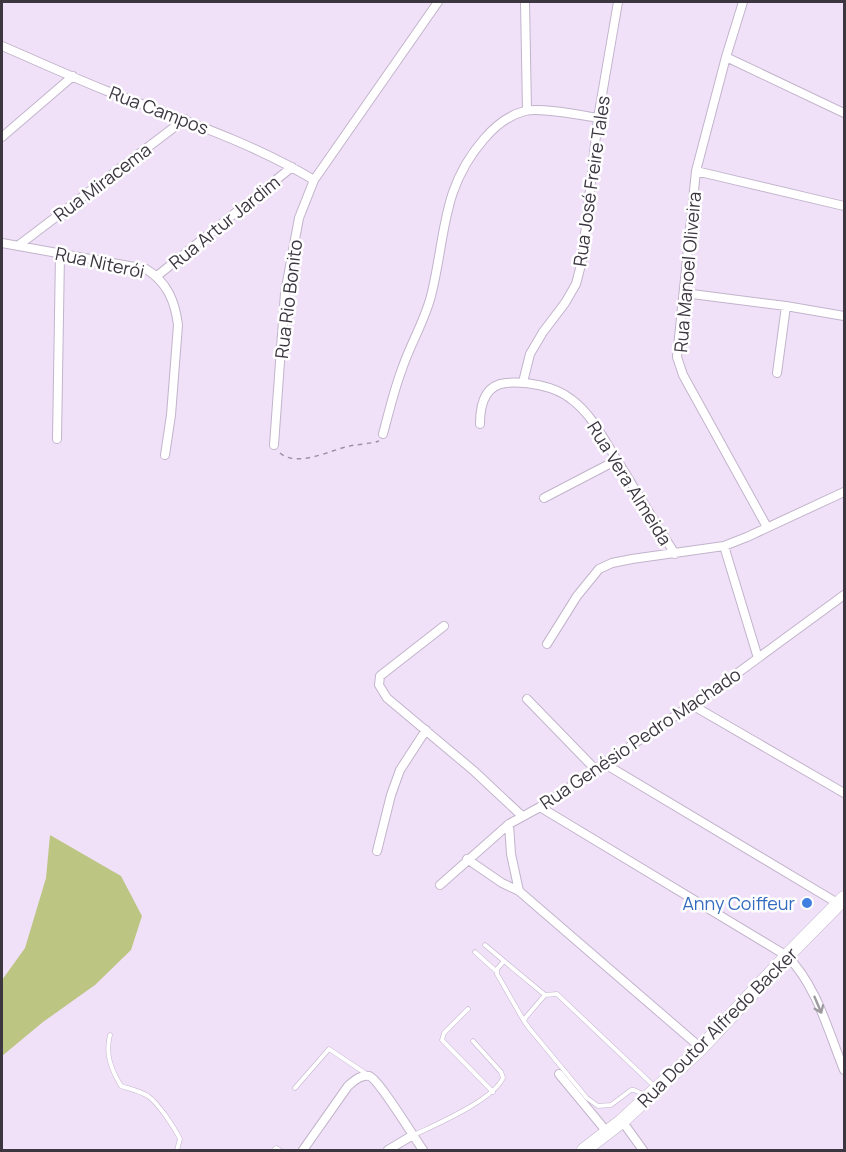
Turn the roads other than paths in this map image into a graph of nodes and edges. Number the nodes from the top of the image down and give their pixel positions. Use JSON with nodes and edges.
{"nodes":[{"id":1,"x":438,"y":2,"type":"edge"},
{"id":2,"x":525,"y":2,"type":"edge"},
{"id":3,"x":618,"y":2,"type":"edge"},
{"id":4,"x":743,"y":2,"type":"edge"},
{"id":5,"x":2,"y":46,"type":"edge"},
{"id":6,"x":726,"y":57,"type":"junction"},
{"id":7,"x":73,"y":76,"type":"junction"},
{"id":8,"x":526,"y":110,"type":"junction"},
{"id":9,"x":844,"y":113,"type":"edge"},
{"id":10,"x":598,"y":118,"type":"junction"},
{"id":11,"x":185,"y":119,"type":"junction"},
{"id":12,"x":2,"y":137,"type":"edge"},
{"id":13,"x":292,"y":167,"type":"junction"},
{"id":14,"x":696,"y":171,"type":"junction"},
{"id":15,"x":314,"y":180,"type":"junction"},
{"id":16,"x":844,"y":206,"type":"edge"},
{"id":17,"x":2,"y":243,"type":"edge"},
{"id":18,"x":19,"y":245,"type":"junction"},
{"id":19,"x":60,"y":254,"type":"junction"},
{"id":20,"x":157,"y":276,"type":"junction"},
{"id":21,"x":684,"y":293,"type":"junction"},
{"id":22,"x":786,"y":306,"type":"junction"},
{"id":23,"x":844,"y":316,"type":"edge"},
{"id":24,"x":777,"y":374,"type":"dead end"},
{"id":25,"x":523,"y":382,"type":"junction"},
{"id":26,"x":480,"y":424,"type":"dead end"},
{"id":27,"x":383,"y":434,"type":"road end"},
{"id":28,"x":57,"y":439,"type":"dead end"},
{"id":29,"x":274,"y":445,"type":"road end"},
{"id":30,"x":165,"y":455,"type":"dead end"},
{"id":31,"x":617,"y":460,"type":"junction"},
{"id":32,"x":844,"y":492,"type":"edge"},
{"id":33,"x":544,"y":498,"type":"dead end"},
{"id":34,"x":767,"y":527,"type":"junction"},
{"id":35,"x":724,"y":546,"type":"junction"},
{"id":36,"x":675,"y":554,"type":"junction"},
{"id":37,"x":844,"y":595,"type":"edge"},
{"id":38,"x":444,"y":626,"type":"dead end"},
{"id":39,"x":548,"y":644,"type":"dead end"},
{"id":40,"x":758,"y":658,"type":"junction"},
{"id":41,"x":527,"y":699,"type":"dead end"},
{"id":42,"x":692,"y":705,"type":"junction"},
{"id":43,"x":426,"y":730,"type":"junction"},
{"id":44,"x":605,"y":764,"type":"junction"},
{"id":45,"x":596,"y":770,"type":"junction"},
{"id":46,"x":844,"y":793,"type":"edge"},
{"id":47,"x":540,"y":807,"type":"junction"},
{"id":48,"x":522,"y":816,"type":"junction"},
{"id":49,"x":509,"y":824,"type":"junction"},
{"id":50,"x":377,"y":851,"type":"dead end"},
{"id":51,"x":467,"y":859,"type":"junction"},
{"id":52,"x":440,"y":885,"type":"dead end"},
{"id":53,"x":519,"y":891,"type":"junction"},
{"id":54,"x":842,"y":901,"type":"edge"},
{"id":55,"x":485,"y":945,"type":"dead end"},
{"id":56,"x":475,"y":952,"type":"dead end"},
{"id":57,"x":787,"y":956,"type":"junction"},
{"id":58,"x":504,"y":961,"type":"junction"},
{"id":59,"x":496,"y":971,"type":"junction"},
{"id":60,"x":545,"y":995,"type":"junction"},
{"id":61,"x":468,"y":1009,"type":"dead end"},
{"id":62,"x":524,"y":1021,"type":"junction"},
{"id":63,"x":110,"y":1035,"type":"dead end"},
{"id":64,"x":473,"y":1041,"type":"dead end"},
{"id":65,"x":701,"y":1047,"type":"junction"},
{"id":66,"x":844,"y":1070,"type":"edge"},
{"id":67,"x":559,"y":1074,"type":"dead end"},
{"id":68,"x":368,"y":1076,"type":"junction"},
{"id":69,"x":295,"y":1088,"type":"dead end"},
{"id":70,"x":493,"y":1092,"type":"junction"},
{"id":71,"x":653,"y":1093,"type":"junction"},
{"id":72,"x":622,"y":1121,"type":"junction"},
{"id":73,"x":607,"y":1132,"type":"junction"},
{"id":74,"x":413,"y":1135,"type":"junction"},
{"id":75,"x":177,"y":1150,"type":"edge"},
{"id":76,"x":303,"y":1150,"type":"edge"},
{"id":77,"x":388,"y":1150,"type":"edge"},
{"id":78,"x":423,"y":1150,"type":"edge"},
{"id":79,"x":584,"y":1150,"type":"edge"},
{"id":80,"x":643,"y":1150,"type":"edge"}],
"edges":[{"from":1,"to":15,"type":"street","name":"Rua Rio Bonito"},
{"from":2,"to":8,"type":"street"},
{"from":3,"to":10,"type":"street","name":"Rua José Freire Tales"},
{"from":4,"to":6,"type":"street","name":"Rua Manoel Oliveira"},
{"from":5,"to":7,"type":"street","name":"Rua Campos"},
{"from":6,"to":9,"type":"street"},
{"from":6,"to":14,"type":"street","name":"Rua Manoel Oliveira"},
{"from":7,"to":11,"type":"street","name":"Rua Campos"},
{"from":7,"to":12,"type":"street"},
{"from":8,"to":10,"type":"street"},
{"from":8,"to":27,"type":"street"},
{"from":10,"to":25,"type":"street","name":"Rua José Freire Tales"},
{"from":11,"to":13,"type":"street","name":"Rua Campos"},
{"from":11,"to":18,"type":"street","name":"Rua Miracema"},
{"from":13,"to":15,"type":"street","name":"Rua Campos"},
{"from":13,"to":20,"type":"street","name":"Rua Artur Jardim"},
{"from":14,"to":16,"type":"street"},
{"from":14,"to":21,"type":"street","name":"Rua Manoel Oliveira"},
{"from":15,"to":29,"type":"street","name":"Rua Rio Bonito"},
{"from":17,"to":18,"type":"street","name":"Rua Niterói"},
{"from":18,"to":19,"type":"street","name":"Rua Niterói"},
{"from":19,"to":20,"type":"street","name":"Rua Niterói"},
{"from":19,"to":28,"type":"street"},
{"from":20,"to":30,"type":"street","name":"Rua Niterói"},
{"from":21,"to":22,"type":"street"},
{"from":21,"to":34,"type":"street","name":"Rua Manoel Oliveira"},
{"from":22,"to":23,"type":"street"},
{"from":22,"to":24,"type":"street"},
{"from":25,"to":26,"type":"street","name":"Rua Vera Almeida"},
{"from":25,"to":31,"type":"street","name":"Rua Vera Almeida"},
{"from":31,"to":33,"type":"street"},
{"from":31,"to":36,"type":"street","name":"Rua Vera Almeida"},
{"from":32,"to":34,"type":"street"},
{"from":34,"to":35,"type":"street"},
{"from":35,"to":36,"type":"street"},
{"from":35,"to":40,"type":"street"},
{"from":36,"to":39,"type":"street"},
{"from":37,"to":40,"type":"street","name":"Rua Genésio Pedro Machado"},
{"from":38,"to":43,"type":"street"},
{"from":40,"to":42,"type":"street","name":"Rua Genésio Pedro Machado"},
{"from":41,"to":45,"type":"street"},
{"from":42,"to":44,"type":"street","name":"Rua Genésio Pedro Machado"},
{"from":42,"to":46,"type":"street"},
{"from":43,"to":48,"type":"street"},
{"from":43,"to":50,"type":"street"},
{"from":44,"to":45,"type":"street","name":"Rua Genésio Pedro Machado"},
{"from":44,"to":54,"type":"street"},
{"from":45,"to":47,"type":"street","name":"Rua Genésio Pedro Machado"},
{"from":47,"to":48,"type":"street","name":"Rua Genésio Pedro Machado"},
{"from":47,"to":57,"type":"street"},
{"from":48,"to":49,"type":"street","name":"Rua Genésio Pedro Machado"},
{"from":49,"to":51,"type":"street","name":"Rua Genésio Pedro Machado"},
{"from":49,"to":53,"type":"street"},
{"from":51,"to":52,"type":"street","name":"Rua Genésio Pedro Machado"},
{"from":51,"to":53,"type":"street"},
{"from":53,"to":65,"type":"street"},
{"from":54,"to":57,"type":"main road","name":"Rua Doutor Alfredo Backer"},
{"from":55,"to":58,"type":"lane"},
{"from":56,"to":59,"type":"lane"},
{"from":57,"to":65,"type":"main road","name":"Rua Doutor Alfredo Backer"},
{"from":57,"to":66,"type":"street","one_way":true},
{"from":58,"to":59,"type":"lane"},
{"from":58,"to":60,"type":"lane"},
{"from":59,"to":62,"type":"lane"},
{"from":60,"to":62,"type":"lane"},
{"from":60,"to":71,"type":"lane"},
{"from":61,"to":70,"type":"lane"},
{"from":62,"to":71,"type":"lane"},
{"from":63,"to":75,"type":"lane"},
{"from":64,"to":70,"type":"lane"},
{"from":65,"to":71,"type":"main road","name":"Rua Doutor Alfredo Backer"},
{"from":67,"to":73,"type":"street"},
{"from":68,"to":69,"type":"lane"},
{"from":68,"to":74,"type":"street"},
{"from":68,"to":76,"type":"street"},
{"from":70,"to":74,"type":"lane"},
{"from":71,"to":72,"type":"main road","name":"Rua Doutor Alfredo Backer"},
{"from":72,"to":73,"type":"main road","name":"Rua Doutor Alfredo Backer"},
{"from":72,"to":80,"type":"street"},
{"from":73,"to":79,"type":"main road","name":"Rua Doutor Alfredo Backer"},
{"from":74,"to":77,"type":"street"},
{"from":74,"to":78,"type":"street"}]}
